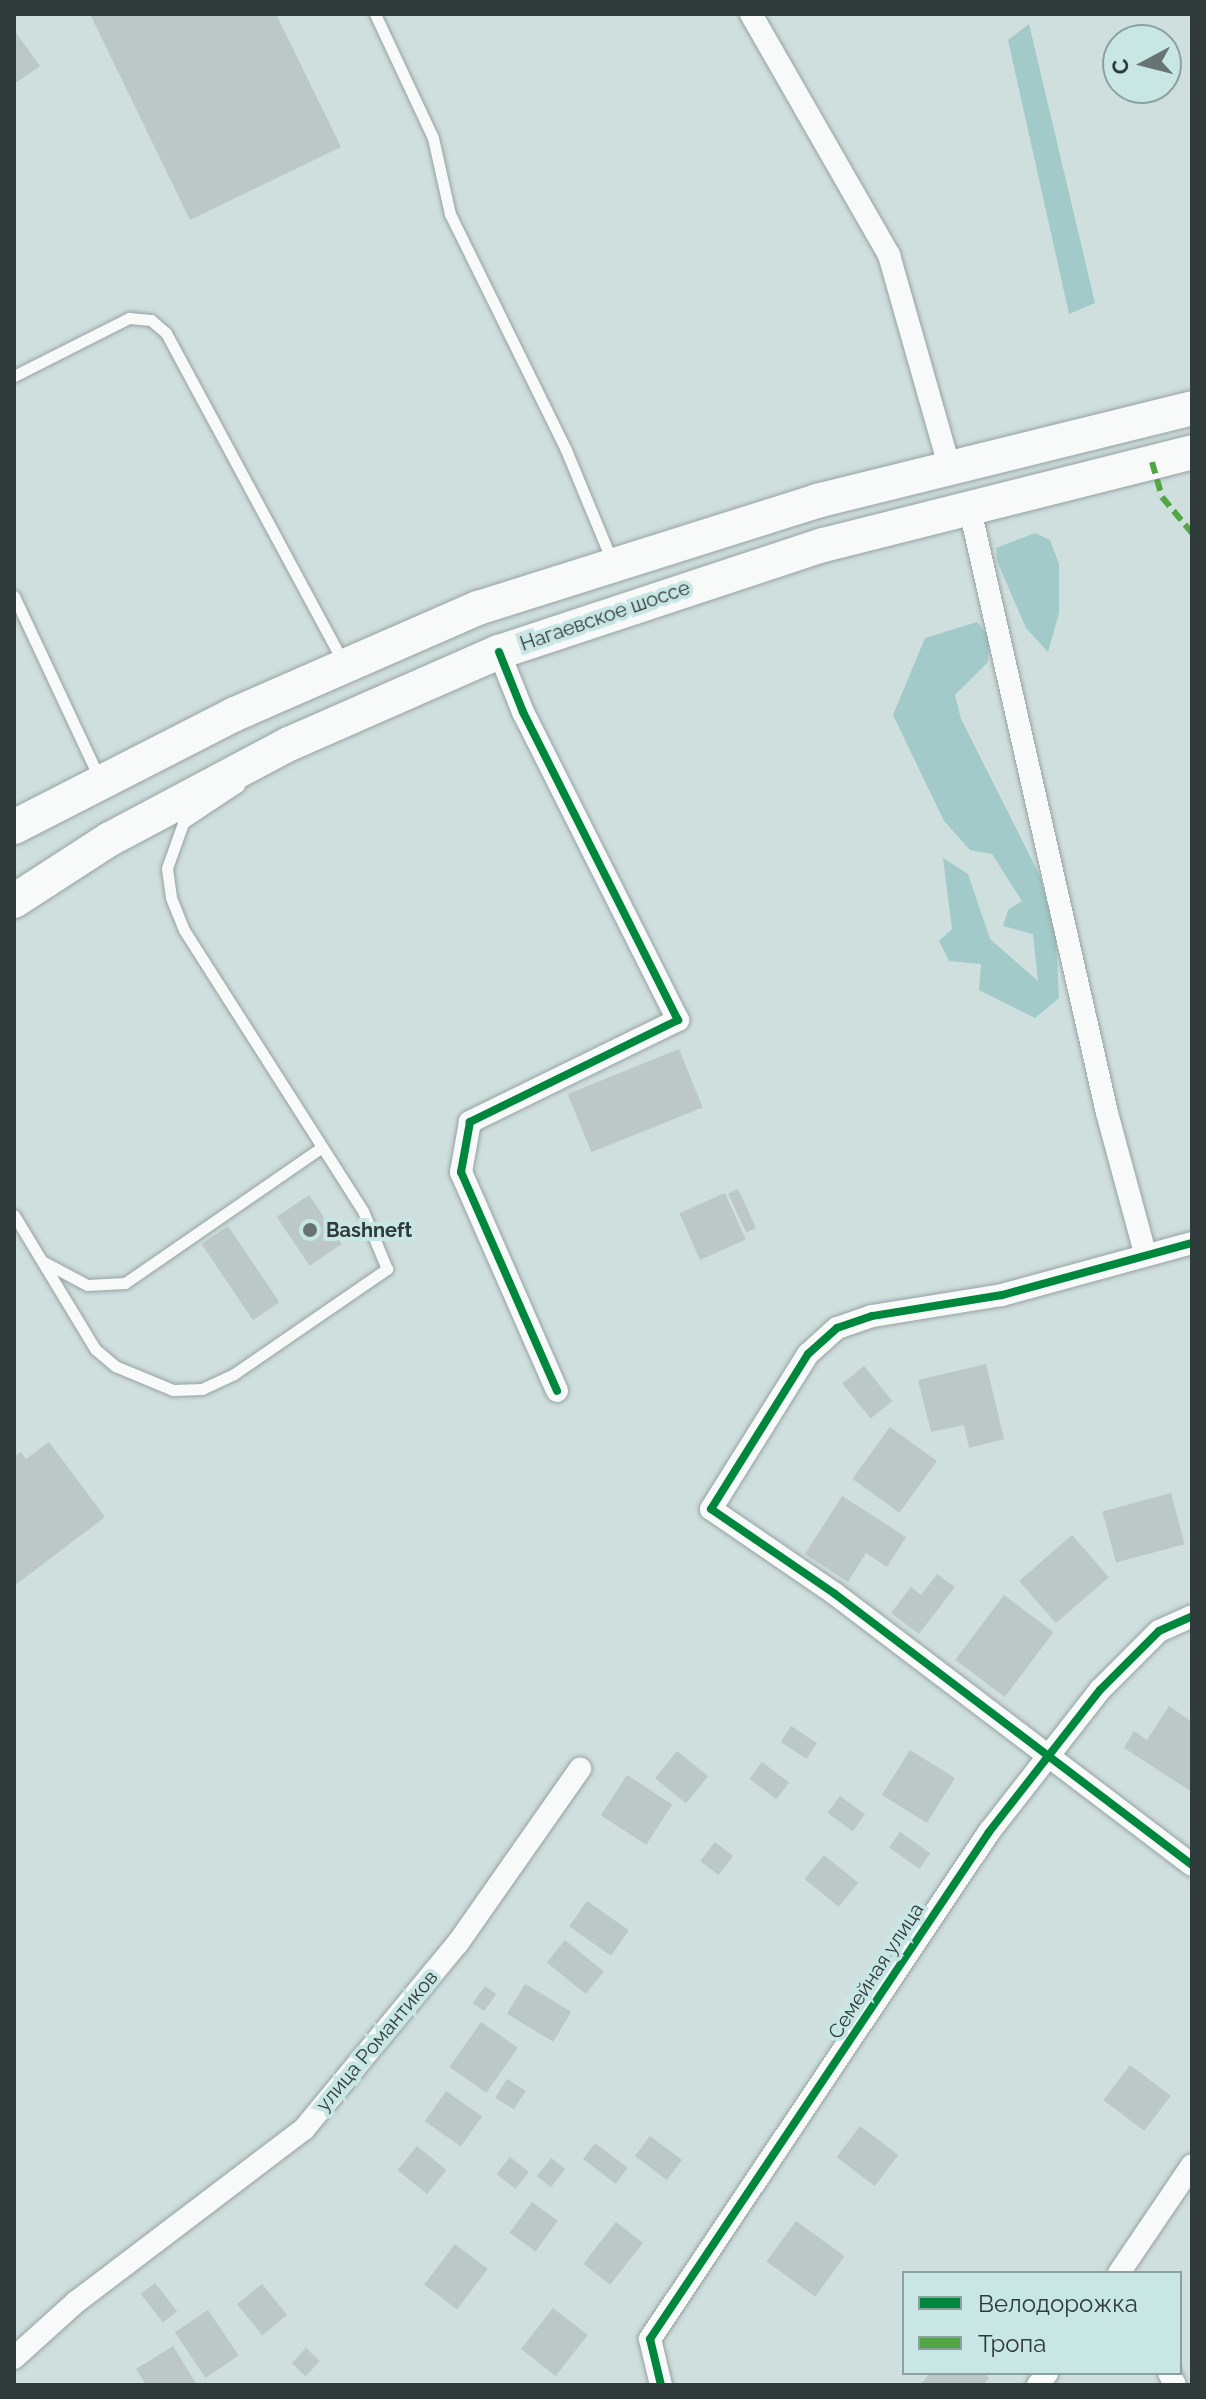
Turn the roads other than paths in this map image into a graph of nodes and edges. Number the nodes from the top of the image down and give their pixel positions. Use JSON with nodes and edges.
{"nodes":[{"id":1,"x":375,"y":14,"type":"edge"},
{"id":2,"x":751,"y":14,"type":"edge"},
{"id":3,"x":14,"y":376,"type":"edge"},
{"id":4,"x":1192,"y":407,"type":"edge"},
{"id":5,"x":1192,"y":452,"type":"edge"},
{"id":6,"x":949,"y":465,"type":"junction"},
{"id":7,"x":969,"y":505,"type":"junction"},
{"id":8,"x":612,"y":562,"type":"junction"},
{"id":9,"x":14,"y":596,"type":"edge"},
{"id":10,"x":499,"y":652,"type":"junction"},
{"id":11,"x":344,"y":665,"type":"junction"},
{"id":12,"x":289,"y":744,"type":"junction"},
{"id":13,"x":101,"y":781,"type":"junction"},
{"id":14,"x":14,"y":827,"type":"edge"},
{"id":15,"x":14,"y":901,"type":"edge"},
{"id":16,"x":322,"y":1147,"type":"junction"},
{"id":17,"x":14,"y":1215,"type":"edge"},
{"id":18,"x":1192,"y":1243,"type":"edge"},
{"id":19,"x":1145,"y":1253,"type":"junction"},
{"id":20,"x":44,"y":1262,"type":"junction"},
{"id":21,"x":557,"y":1391,"type":"dead end"},
{"id":22,"x":1192,"y":1616,"type":"edge"},
{"id":23,"x":1044,"y":1755,"type":"junction"},
{"id":24,"x":580,"y":1769,"type":"dead end"},
{"id":25,"x":1192,"y":1865,"type":"edge"},
{"id":26,"x":1192,"y":2165,"type":"edge"},
{"id":27,"x":1120,"y":2271,"type":"edge"},
{"id":28,"x":14,"y":2358,"type":"edge"},
{"id":29,"x":661,"y":2385,"type":"edge"}],
"edges":[{"from":1,"to":8,"type":"lane"},
{"from":2,"to":6,"type":"street"},
{"from":3,"to":11,"type":"lane"},
{"from":4,"to":6,"type":"main road"},
{"from":5,"to":7,"type":"main road","name":"Нагаевское шоссе"},
{"from":6,"to":8,"type":"main road"},
{"from":7,"to":10,"type":"main road","name":"Нагаевское шоссе"},
{"from":7,"to":19,"type":"street"},
{"from":8,"to":11,"type":"main road"},
{"from":9,"to":13,"type":"lane"},
{"from":10,"to":12,"type":"main road","name":"Нагаевское шоссе"},
{"from":10,"to":21,"type":"street"},
{"from":11,"to":13,"type":"main road"},
{"from":12,"to":15,"type":"main road","name":"Нагаевское шоссе"},
{"from":12,"to":16,"type":"lane"},
{"from":13,"to":14,"type":"main road"},
{"from":16,"to":20,"type":"lane"},
{"from":16,"to":20,"type":"lane"},
{"from":17,"to":20,"type":"lane"},
{"from":18,"to":19,"type":"street"},
{"from":19,"to":23,"type":"street"},
{"from":22,"to":23,"type":"street","name":"Семейная улица"},
{"from":23,"to":25,"type":"street"},
{"from":23,"to":29,"type":"street","name":"Семейная улица"},
{"from":24,"to":28,"type":"street","name":"улица Романтиков"},
{"from":26,"to":27,"type":"street"}]}
